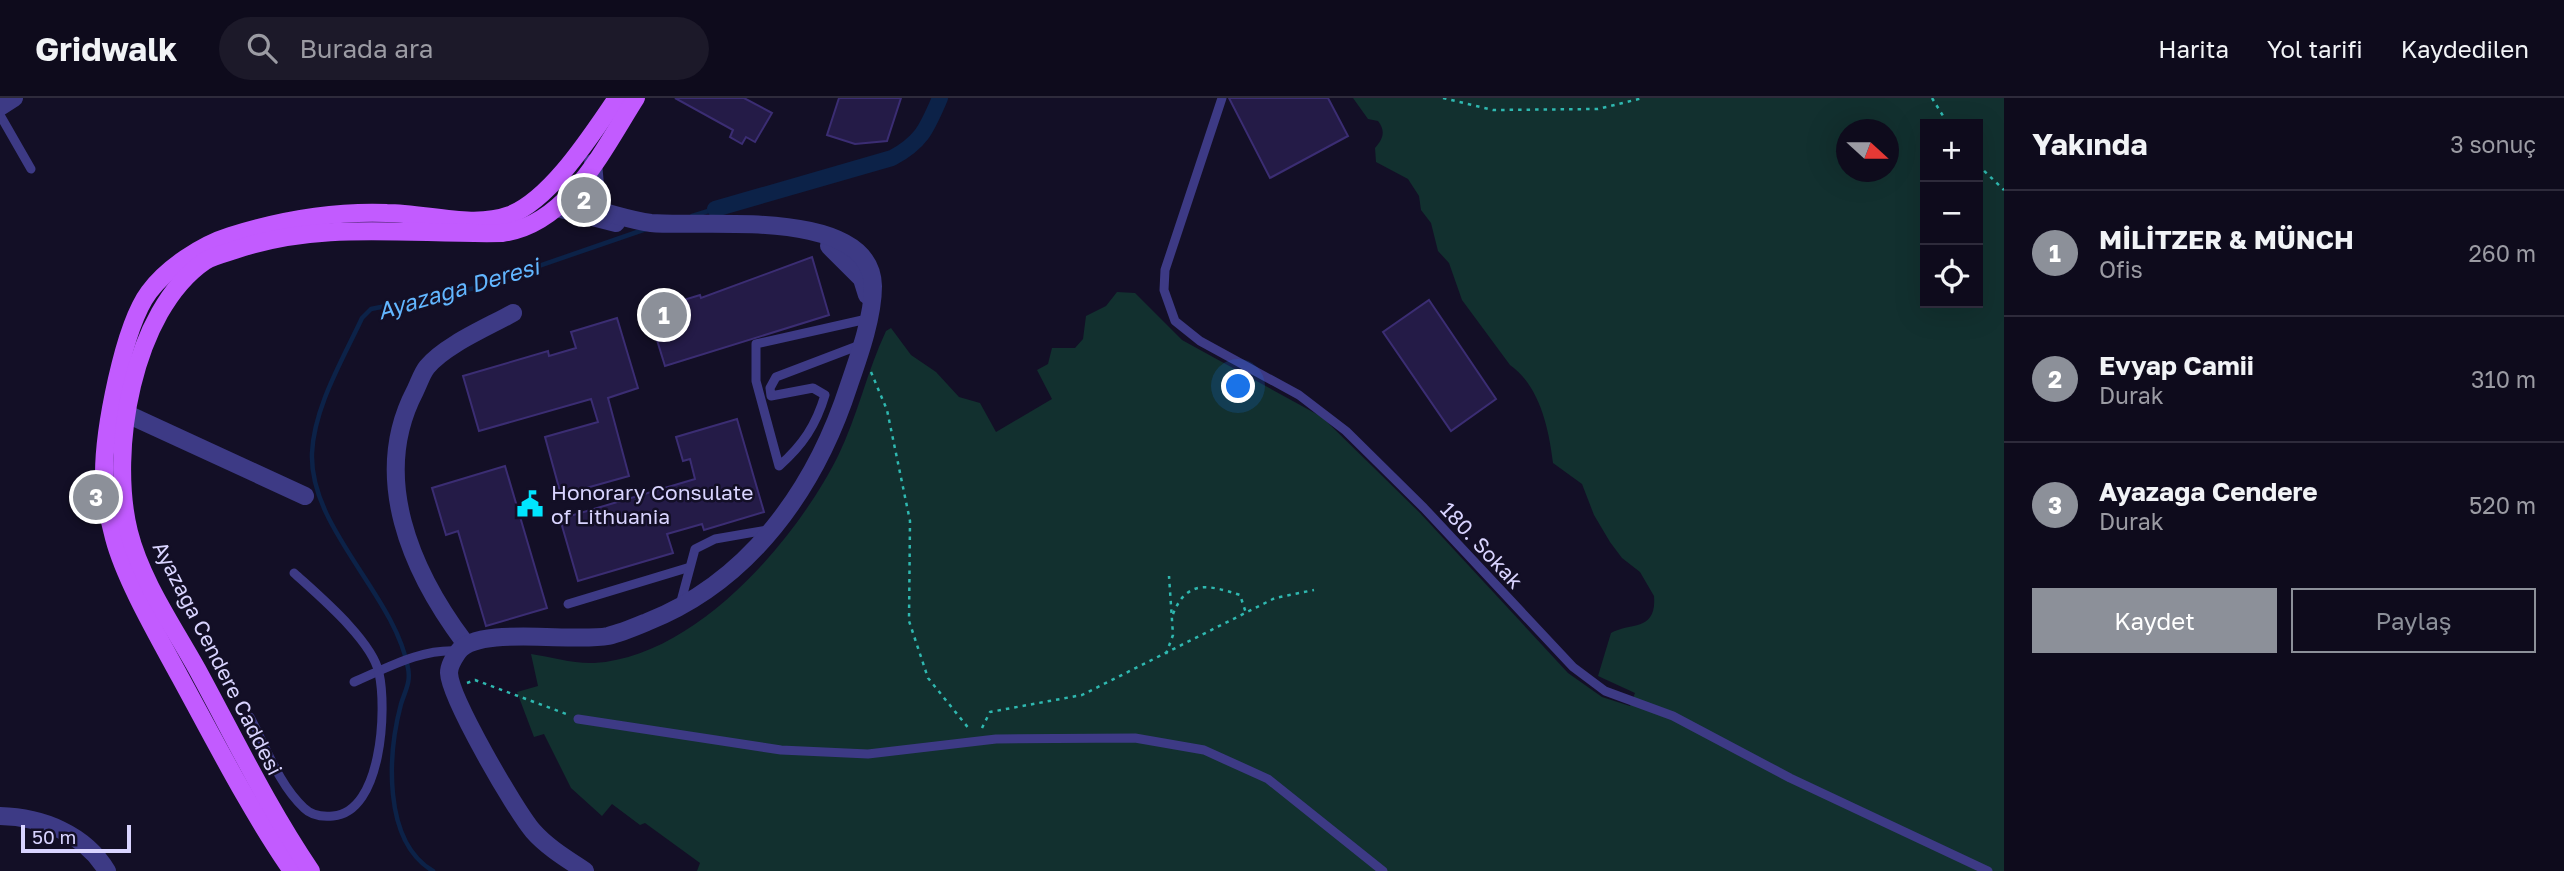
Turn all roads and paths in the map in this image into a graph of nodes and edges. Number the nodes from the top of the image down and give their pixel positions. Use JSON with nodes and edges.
{"nodes":[{"id":1,"x":14,"y":98,"type":"edge"},
{"id":2,"x":636,"y":98,"type":"edge"},
{"id":3,"x":1222,"y":98,"type":"edge"},
{"id":4,"x":1443,"y":98,"type":"edge"},
{"id":5,"x":1643,"y":98,"type":"edge"},
{"id":6,"x":1932,"y":98,"type":"edge"},
{"id":7,"x":616,"y":99,"type":"edge"},
{"id":8,"x":0,"y":107,"type":"edge"},
{"id":9,"x":0,"y":115,"type":"edge"},
{"id":10,"x":1945,"y":119,"type":"edge"},
{"id":11,"x":593,"y":163,"type":"junction"},
{"id":12,"x":31,"y":169,"type":"dead end"},
{"id":13,"x":1983,"y":170,"type":"edge"},
{"id":14,"x":2004,"y":190,"type":"edge"},
{"id":15,"x":557,"y":208,"type":"junction"},
{"id":16,"x":625,"y":222,"type":"junction"},
{"id":17,"x":869,"y":312,"type":"junction"},
{"id":18,"x":513,"y":313,"type":"dead end"},
{"id":19,"x":860,"y":345,"type":"junction"},
{"id":20,"x":127,"y":414,"type":"junction"},
{"id":21,"x":305,"y":496,"type":"dead end"},
{"id":22,"x":772,"y":529,"type":"junction"},
{"id":23,"x":687,"y":568,"type":"junction"},
{"id":24,"x":294,"y":573,"type":"dead end"},
{"id":25,"x":1169,"y":576,"type":"dead end"},
{"id":26,"x":1314,"y":590,"type":"dead end"},
{"id":27,"x":568,"y":604,"type":"dead end"},
{"id":28,"x":680,"y":607,"type":"junction"},
{"id":29,"x":1246,"y":613,"type":"junction"},
{"id":30,"x":1173,"y":614,"type":"junction"},
{"id":31,"x":462,"y":647,"type":"junction"},
{"id":32,"x":1166,"y":654,"type":"junction"},
{"id":33,"x":379,"y":671,"type":"junction"},
{"id":34,"x":354,"y":682,"type":"dead end"},
{"id":35,"x":454,"y":687,"type":"junction"},
{"id":36,"x":250,"y":717,"type":"dead end"},
{"id":37,"x":578,"y":719,"type":"joint"},
{"id":38,"x":979,"y":742,"type":"junction"},
{"id":39,"x":0,"y":816,"type":"edge"},
{"id":40,"x":107,"y":871,"type":"edge"},
{"id":41,"x":292,"y":871,"type":"edge"},
{"id":42,"x":310,"y":871,"type":"edge"},
{"id":43,"x":584,"y":871,"type":"edge"},
{"id":44,"x":1383,"y":871,"type":"edge"},
{"id":45,"x":1988,"y":871,"type":"edge"}],
"edges":[{"from":1,"to":8,"type":"street"},
{"from":2,"to":11,"type":"main road","name":"Ayazağa Cendere Caddesi"},
{"from":3,"to":45,"type":"lane","name":"180. Sokak"},
{"from":4,"to":5,"type":"path"},
{"from":6,"to":10,"type":"path"},
{"from":7,"to":41,"type":"main road","name":"Ayazağa Cendere Caddesi"},
{"from":9,"to":12,"type":"lane"},
{"from":11,"to":15,"type":"main road","name":"Ayazağa Cendere Caddesi"},
{"from":11,"to":16,"type":"street"},
{"from":13,"to":14,"type":"path"},
{"from":15,"to":16,"type":"street"},
{"from":15,"to":20,"type":"main road","name":"Ayazağa Cendere Caddesi"},
{"from":16,"to":17,"type":"street"},
{"from":17,"to":19,"type":"street"},
{"from":17,"to":19,"type":"lane"},
{"from":18,"to":31,"type":"street"},
{"from":19,"to":22,"type":"street"},
{"from":19,"to":38,"type":"path"},
{"from":20,"to":21,"type":"street"},
{"from":20,"to":42,"type":"main road","name":"Ayazağa Cendere Caddesi"},
{"from":22,"to":23,"type":"lane"},
{"from":22,"to":28,"type":"street"},
{"from":23,"to":27,"type":"lane"},
{"from":23,"to":28,"type":"lane"},
{"from":24,"to":33,"type":"lane"},
{"from":25,"to":30,"type":"path"},
{"from":26,"to":29,"type":"path"},
{"from":28,"to":31,"type":"street"},
{"from":29,"to":30,"type":"path"},
{"from":29,"to":32,"type":"path"},
{"from":30,"to":32,"type":"path"},
{"from":31,"to":33,"type":"lane"},
{"from":31,"to":35,"type":"street"},
{"from":32,"to":38,"type":"path"},
{"from":33,"to":34,"type":"lane"},
{"from":33,"to":36,"type":"lane"},
{"from":35,"to":37,"type":"path"},
{"from":35,"to":43,"type":"street"},
{"from":37,"to":38,"type":"lane"},
{"from":38,"to":44,"type":"lane"},
{"from":39,"to":40,"type":"street"}]}
